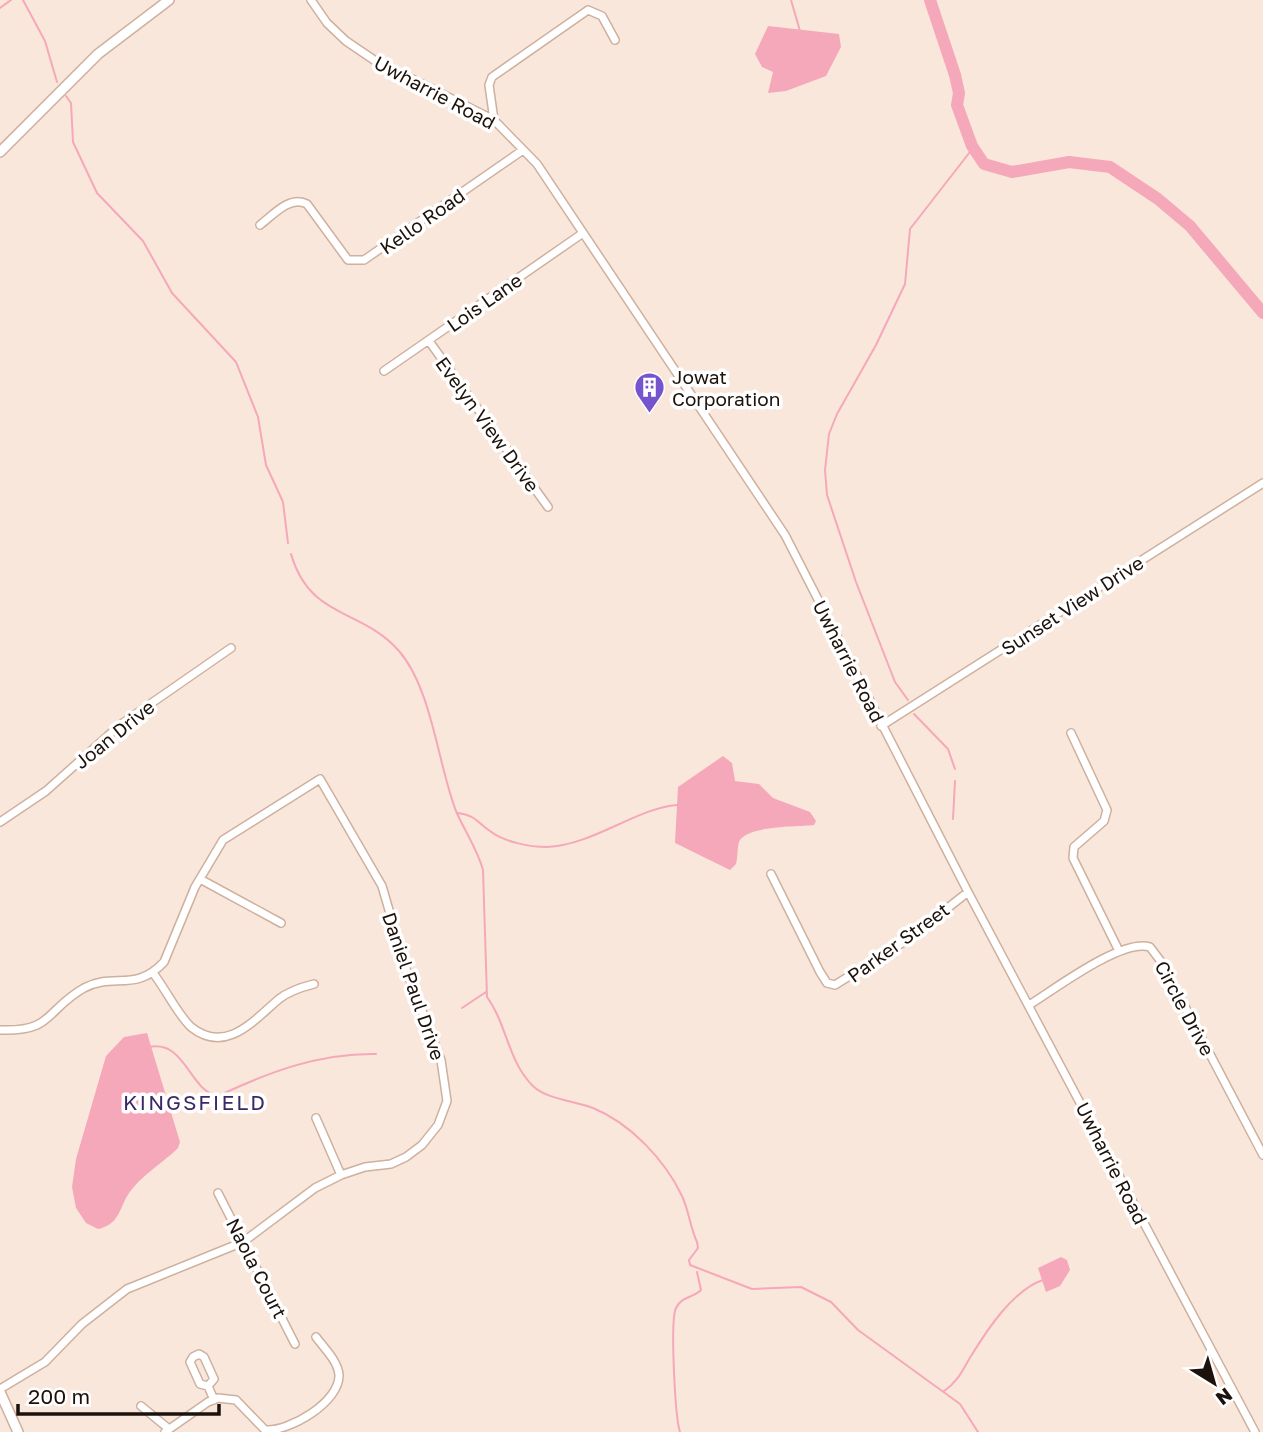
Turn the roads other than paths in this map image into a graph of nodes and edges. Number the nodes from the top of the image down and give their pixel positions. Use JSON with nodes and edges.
{"nodes":[{"id":1,"x":169,"y":0,"type":"edge"},
{"id":2,"x":312,"y":0,"type":"edge"},
{"id":3,"x":615,"y":40,"type":"dead end"},
{"id":4,"x":494,"y":120,"type":"junction"},
{"id":5,"x":2,"y":145,"type":"edge"},
{"id":6,"x":523,"y":149,"type":"junction"},
{"id":7,"x":260,"y":225,"type":"dead end"},
{"id":8,"x":583,"y":233,"type":"junction"},
{"id":9,"x":429,"y":341,"type":"junction"},
{"id":10,"x":384,"y":371,"type":"dead end"},
{"id":11,"x":1263,"y":483,"type":"edge"},
{"id":12,"x":548,"y":508,"type":"dead end"},
{"id":13,"x":230,"y":648,"type":"dead end"},
{"id":14,"x":881,"y":726,"type":"junction"},
{"id":15,"x":1071,"y":733,"type":"dead end"},
{"id":16,"x":0,"y":822,"type":"edge"},
{"id":17,"x":771,"y":874,"type":"dead end"},
{"id":18,"x":200,"y":878,"type":"junction"},
{"id":19,"x":968,"y":892,"type":"junction"},
{"id":20,"x":281,"y":923,"type":"dead end"},
{"id":21,"x":1119,"y":951,"type":"junction"},
{"id":22,"x":153,"y":974,"type":"junction"},
{"id":23,"x":314,"y":984,"type":"dead end"},
{"id":24,"x":1029,"y":1004,"type":"junction"},
{"id":25,"x":0,"y":1030,"type":"edge"},
{"id":26,"x":316,"y":1118,"type":"dead end"},
{"id":27,"x":1263,"y":1155,"type":"edge"},
{"id":28,"x":341,"y":1175,"type":"junction"},
{"id":29,"x":218,"y":1193,"type":"dead end"},
{"id":30,"x":243,"y":1242,"type":"junction"},
{"id":31,"x":316,"y":1337,"type":"dead end"},
{"id":32,"x":295,"y":1344,"type":"dead end"},
{"id":33,"x":208,"y":1386,"type":"dead end"},
{"id":34,"x":0,"y":1391,"type":"edge"},
{"id":35,"x":214,"y":1400,"type":"junction"},
{"id":36,"x":141,"y":1406,"type":"dead end"},
{"id":37,"x":167,"y":1431,"type":"edge"},
{"id":38,"x":18,"y":1432,"type":"edge"},
{"id":39,"x":1255,"y":1432,"type":"edge"}],
"edges":[{"from":1,"to":5,"type":"street"},
{"from":2,"to":4,"type":"street","name":"Uwharrie Road"},
{"from":3,"to":4,"type":"street"},
{"from":4,"to":6,"type":"street","name":"Uwharrie Road"},
{"from":6,"to":7,"type":"street","name":"Kello Road"},
{"from":6,"to":8,"type":"street","name":"Uwharrie Road"},
{"from":8,"to":9,"type":"street","name":"Lois Lane"},
{"from":8,"to":14,"type":"street","name":"Uwharrie Road"},
{"from":9,"to":10,"type":"street","name":"Lois Lane"},
{"from":9,"to":12,"type":"street","name":"Evelyn View Drive"},
{"from":11,"to":14,"type":"street","name":"Sunset View Drive"},
{"from":13,"to":16,"type":"street","name":"Joan Drive"},
{"from":14,"to":19,"type":"street","name":"Uwharrie Road"},
{"from":15,"to":21,"type":"street"},
{"from":17,"to":19,"type":"street","name":"Parker Street"},
{"from":18,"to":20,"type":"street"},
{"from":18,"to":22,"type":"street","name":"Daniel Paul Drive"},
{"from":18,"to":28,"type":"street","name":"Daniel Paul Drive"},
{"from":19,"to":24,"type":"street","name":"Uwharrie Road"},
{"from":21,"to":24,"type":"street"},
{"from":21,"to":27,"type":"street","name":"Circle Drive"},
{"from":22,"to":23,"type":"street"},
{"from":22,"to":25,"type":"street"},
{"from":24,"to":39,"type":"street","name":"Uwharrie Road"},
{"from":26,"to":28,"type":"street"},
{"from":28,"to":30,"type":"street","name":"Daniel Paul Drive"},
{"from":29,"to":30,"type":"street","name":"Naola Court"},
{"from":30,"to":32,"type":"street","name":"Naola Court"},
{"from":30,"to":34,"type":"street","name":"Daniel Paul Drive"},
{"from":31,"to":35,"type":"street"},
{"from":33,"to":35,"type":"street"},
{"from":34,"to":38,"type":"street"},
{"from":35,"to":37,"type":"street"},
{"from":36,"to":37,"type":"street"}]}
